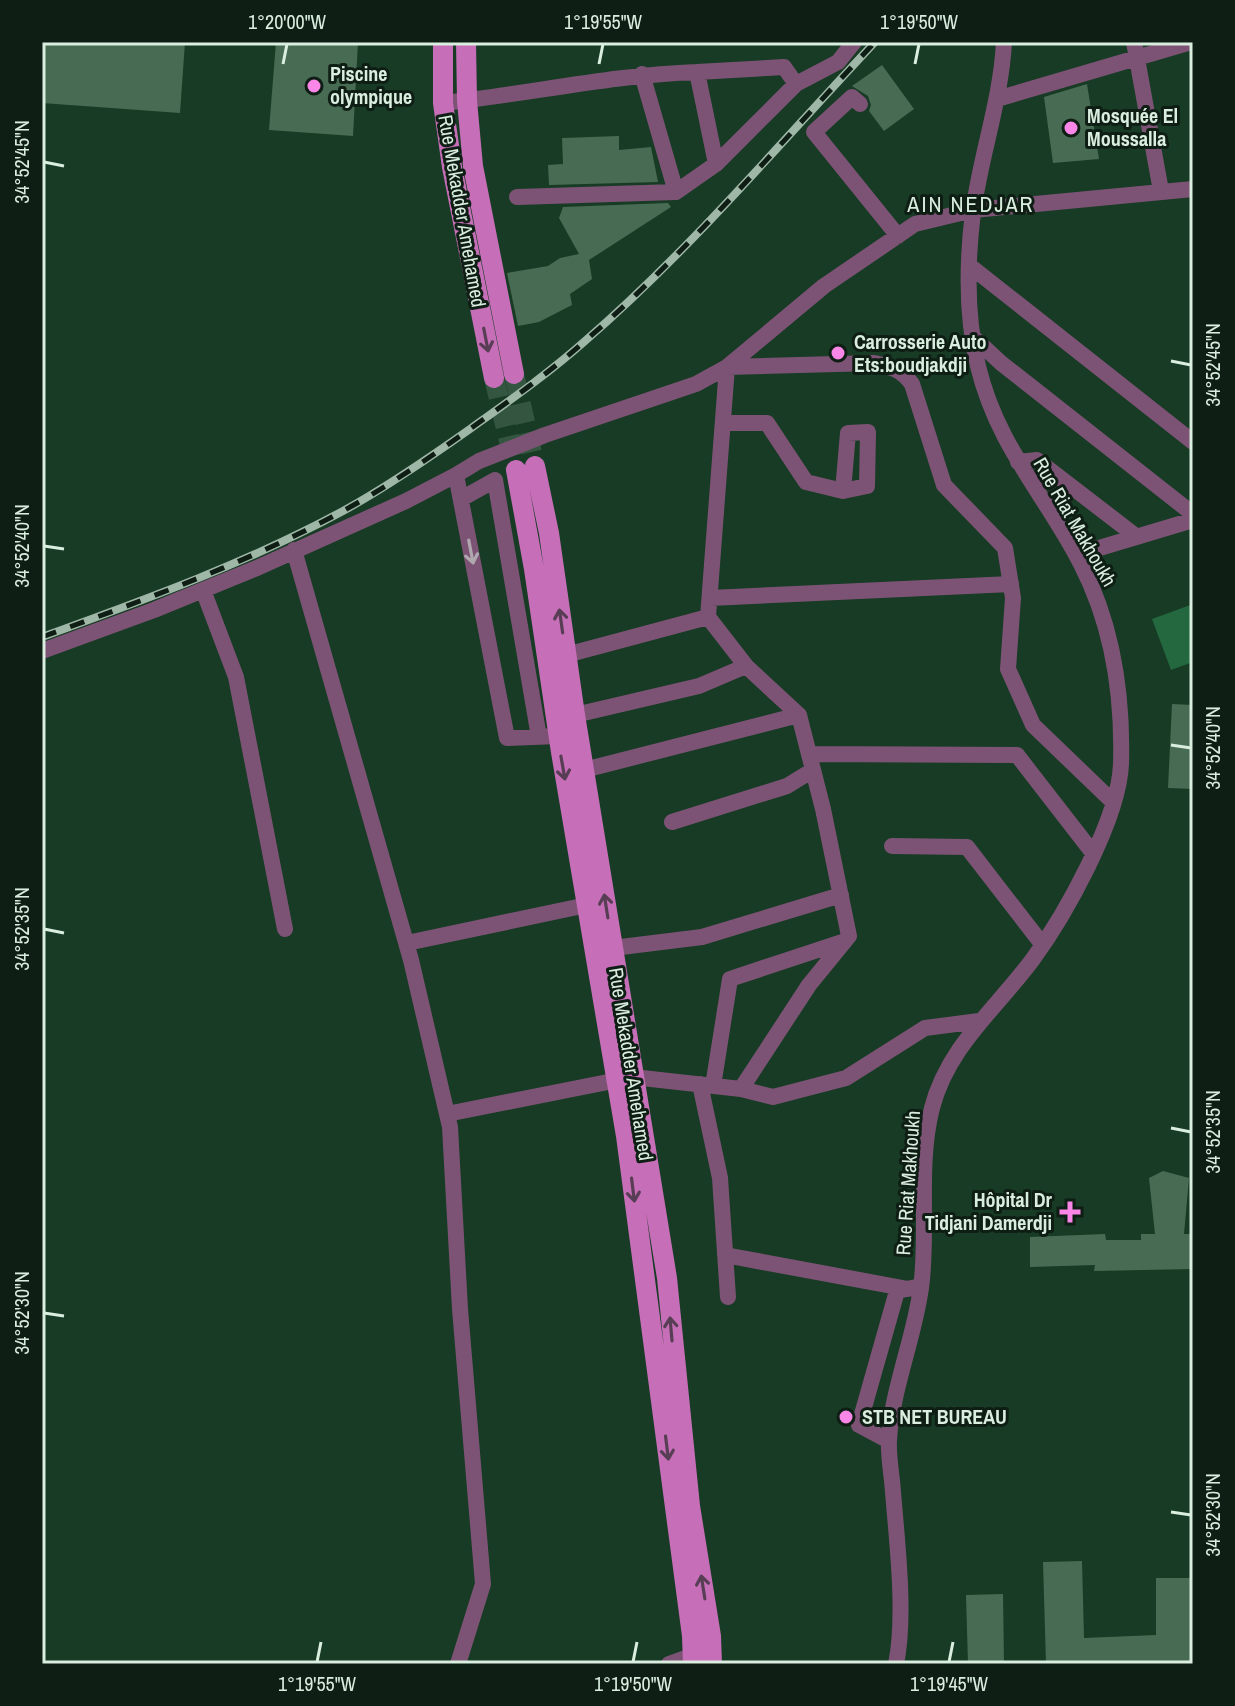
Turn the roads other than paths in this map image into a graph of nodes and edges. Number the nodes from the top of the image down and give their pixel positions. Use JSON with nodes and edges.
{"nodes":[{"id":1,"x":443,"y":42,"type":"edge"},
{"id":2,"x":466,"y":42,"type":"edge"},
{"id":3,"x":854,"y":42,"type":"edge"},
{"id":4,"x":1004,"y":42,"type":"edge"},
{"id":5,"x":1191,"y":42,"type":"edge"},
{"id":6,"x":1136,"y":50,"type":"edge"},
{"id":7,"x":697,"y":72,"type":"junction"},
{"id":8,"x":642,"y":74,"type":"junction"},
{"id":9,"x":796,"y":84,"type":"junction"},
{"id":10,"x":997,"y":99,"type":"junction"},
{"id":11,"x":467,"y":101,"type":"junction"},
{"id":12,"x":443,"y":103,"type":"junction"},
{"id":13,"x":860,"y":104,"type":"dead end"},
{"id":14,"x":716,"y":164,"type":"junction"},
{"id":15,"x":1193,"y":189,"type":"edge"},
{"id":16,"x":1161,"y":191,"type":"junction"},
{"id":17,"x":676,"y":192,"type":"junction"},
{"id":18,"x":517,"y":197,"type":"dead end"},
{"id":19,"x":973,"y":210,"type":"junction"},
{"id":20,"x":898,"y":236,"type":"junction"},
{"id":21,"x":970,"y":266,"type":"junction"},
{"id":22,"x":972,"y":336,"type":"junction"},
{"id":23,"x":727,"y":367,"type":"junction"},
{"id":24,"x":723,"y":423,"type":"junction"},
{"id":25,"x":1193,"y":442,"type":"edge"},
{"id":26,"x":1018,"y":462,"type":"junction"},
{"id":27,"x":456,"y":475,"type":"junction"},
{"id":28,"x":843,"y":491,"type":"dead end"},
{"id":29,"x":461,"y":499,"type":"junction"},
{"id":30,"x":1193,"y":514,"type":"edge"},
{"id":31,"x":1193,"y":520,"type":"edge"},
{"id":32,"x":1137,"y":537,"type":"junction"},
{"id":33,"x":294,"y":550,"type":"junction"},
{"id":34,"x":1076,"y":555,"type":"junction"},
{"id":35,"x":1011,"y":584,"type":"junction"},
{"id":36,"x":203,"y":590,"type":"junction"},
{"id":37,"x":710,"y":598,"type":"junction"},
{"id":38,"x":708,"y":617,"type":"junction"},
{"id":39,"x":42,"y":651,"type":"edge"},
{"id":40,"x":566,"y":655,"type":"junction"},
{"id":41,"x":746,"y":666,"type":"junction"},
{"id":42,"x":575,"y":715,"type":"junction"},
{"id":43,"x":799,"y":715,"type":"junction"},
{"id":44,"x":549,"y":736,"type":"junction"},
{"id":45,"x":811,"y":762,"type":"junction"},
{"id":46,"x":584,"y":770,"type":"junction"},
{"id":47,"x":1112,"y":801,"type":"junction"},
{"id":48,"x":672,"y":822,"type":"dead end"},
{"id":49,"x":892,"y":846,"type":"dead end"},
{"id":50,"x":1093,"y":853,"type":"junction"},
{"id":51,"x":841,"y":895,"type":"junction"},
{"id":52,"x":587,"y":905,"type":"junction"},
{"id":53,"x":285,"y":929,"type":"dead end"},
{"id":54,"x":845,"y":941,"type":"junction"},
{"id":55,"x":407,"y":943,"type":"junction"},
{"id":56,"x":1042,"y":944,"type":"junction"},
{"id":57,"x":613,"y":948,"type":"junction"},
{"id":58,"x":979,"y":1021,"type":"junction"},
{"id":59,"x":624,"y":1078,"type":"junction"},
{"id":60,"x":707,"y":1085,"type":"junction"},
{"id":61,"x":741,"y":1089,"type":"junction"},
{"id":62,"x":447,"y":1114,"type":"junction"},
{"id":63,"x":725,"y":1255,"type":"junction"},
{"id":64,"x":914,"y":1288,"type":"junction"},
{"id":65,"x":728,"y":1297,"type":"dead end"},
{"id":66,"x":876,"y":1366,"type":"junction"},
{"id":67,"x":903,"y":1372,"type":"junction"},
{"id":68,"x":889,"y":1441,"type":"junction"},
{"id":69,"x":700,"y":1661,"type":"edge"},
{"id":70,"x":458,"y":1664,"type":"edge"},
{"id":71,"x":669,"y":1664,"type":"edge"},
{"id":72,"x":896,"y":1664,"type":"edge"}],
"edges":[{"from":1,"to":12,"type":"main road","name":"Rue Mekadder Amehamed"},
{"from":2,"to":11,"type":"main road","name":"Rue Mekadder Amehamed"},
{"from":3,"to":9,"type":"street"},
{"from":4,"to":10,"type":"street","name":"Rue Riat Makhoukh"},
{"from":5,"to":6,"type":"street"},
{"from":6,"to":10,"type":"street"},
{"from":6,"to":16,"type":"street"},
{"from":7,"to":8,"type":"street"},
{"from":7,"to":9,"type":"street"},
{"from":7,"to":14,"type":"street"},
{"from":8,"to":11,"type":"street"},
{"from":8,"to":17,"type":"street"},
{"from":9,"to":14,"type":"street"},
{"from":10,"to":19,"type":"street","name":"Rue Riat Makhoukh"},
{"from":11,"to":12,"type":"street"},
{"from":12,"to":11,"type":"main road","name":"Rue Mekadder Amehamed","one_way":true},
{"from":13,"to":20,"type":"street"},
{"from":14,"to":17,"type":"street"},
{"from":15,"to":16,"type":"street"},
{"from":16,"to":19,"type":"street"},
{"from":17,"to":18,"type":"street"},
{"from":19,"to":20,"type":"street"},
{"from":19,"to":21,"type":"street","name":"Rue Riat Makhoukh"},
{"from":20,"to":23,"type":"street"},
{"from":21,"to":22,"type":"street","name":"Rue Riat Makhoukh"},
{"from":21,"to":25,"type":"street"},
{"from":22,"to":26,"type":"street","name":"Rue Riat Makhoukh"},
{"from":22,"to":30,"type":"street"},
{"from":23,"to":24,"type":"street"},
{"from":23,"to":27,"type":"street"},
{"from":23,"to":35,"type":"street"},
{"from":24,"to":28,"type":"street"},
{"from":24,"to":37,"type":"street"},
{"from":26,"to":32,"type":"street"},
{"from":26,"to":34,"type":"street","name":"Rue Riat Makhoukh"},
{"from":27,"to":29,"type":"street"},
{"from":27,"to":33,"type":"street"},
{"from":29,"to":44,"type":"street","one_way":true},
{"from":29,"to":44,"type":"street"},
{"from":31,"to":32,"type":"street"},
{"from":32,"to":34,"type":"street"},
{"from":33,"to":36,"type":"street"},
{"from":33,"to":55,"type":"street"},
{"from":34,"to":47,"type":"street","name":"Rue Riat Makhoukh"},
{"from":35,"to":37,"type":"street"},
{"from":35,"to":47,"type":"street"},
{"from":36,"to":39,"type":"street"},
{"from":36,"to":53,"type":"street"},
{"from":37,"to":38,"type":"street"},
{"from":38,"to":40,"type":"street"},
{"from":38,"to":41,"type":"street"},
{"from":40,"to":42,"type":"main road","name":"Rue Mekadder Amehamed"},
{"from":40,"to":44,"type":"main road","name":"Rue Mekadder Amehamed","one_way":true},
{"from":41,"to":42,"type":"street"},
{"from":41,"to":43,"type":"street"},
{"from":42,"to":46,"type":"main road","name":"Rue Mekadder Amehamed"},
{"from":43,"to":45,"type":"street"},
{"from":43,"to":46,"type":"street"},
{"from":44,"to":52,"type":"main road","name":"Rue Mekadder Amehamed","one_way":true},
{"from":45,"to":48,"type":"street"},
{"from":45,"to":50,"type":"street"},
{"from":45,"to":51,"type":"street"},
{"from":57,"to":46,"type":"main road","name":"Rue Mekadder Amehamed","one_way":true},
{"from":47,"to":50,"type":"street","name":"Rue Riat Makhoukh"},
{"from":49,"to":56,"type":"street"},
{"from":50,"to":56,"type":"street","name":"Rue Riat Makhoukh"},
{"from":51,"to":54,"type":"street"},
{"from":51,"to":57,"type":"street"},
{"from":52,"to":55,"type":"street"},
{"from":52,"to":59,"type":"main road","name":"Rue Mekadder Amehamed"},
{"from":54,"to":60,"type":"street"},
{"from":54,"to":61,"type":"street"},
{"from":55,"to":62,"type":"street"},
{"from":56,"to":58,"type":"street","name":"Rue Riat Makhoukh"},
{"from":57,"to":59,"type":"main road","name":"Rue Mekadder Amehamed"},
{"from":58,"to":61,"type":"street"},
{"from":58,"to":64,"type":"street","name":"Rue Riat Makhoukh"},
{"from":59,"to":60,"type":"street"},
{"from":59,"to":62,"type":"street"},
{"from":59,"to":69,"type":"main road","name":"Rue Mekadder Amehamed"},
{"from":60,"to":61,"type":"street"},
{"from":60,"to":63,"type":"street"},
{"from":62,"to":70,"type":"street"},
{"from":63,"to":64,"type":"street"},
{"from":63,"to":65,"type":"street"},
{"from":64,"to":66,"type":"street","name":"Rue Riat Makhoukh"},
{"from":64,"to":67,"type":"street","name":"Rue Riat Makhoukh"},
{"from":66,"to":67,"type":"street"},
{"from":66,"to":68,"type":"street","name":"Rue Riat Makhoukh"},
{"from":67,"to":68,"type":"street","name":"Rue Riat Makhoukh"},
{"from":68,"to":72,"type":"street","name":"Rue Riat Makhoukh"},
{"from":69,"to":71,"type":"street"}]}
